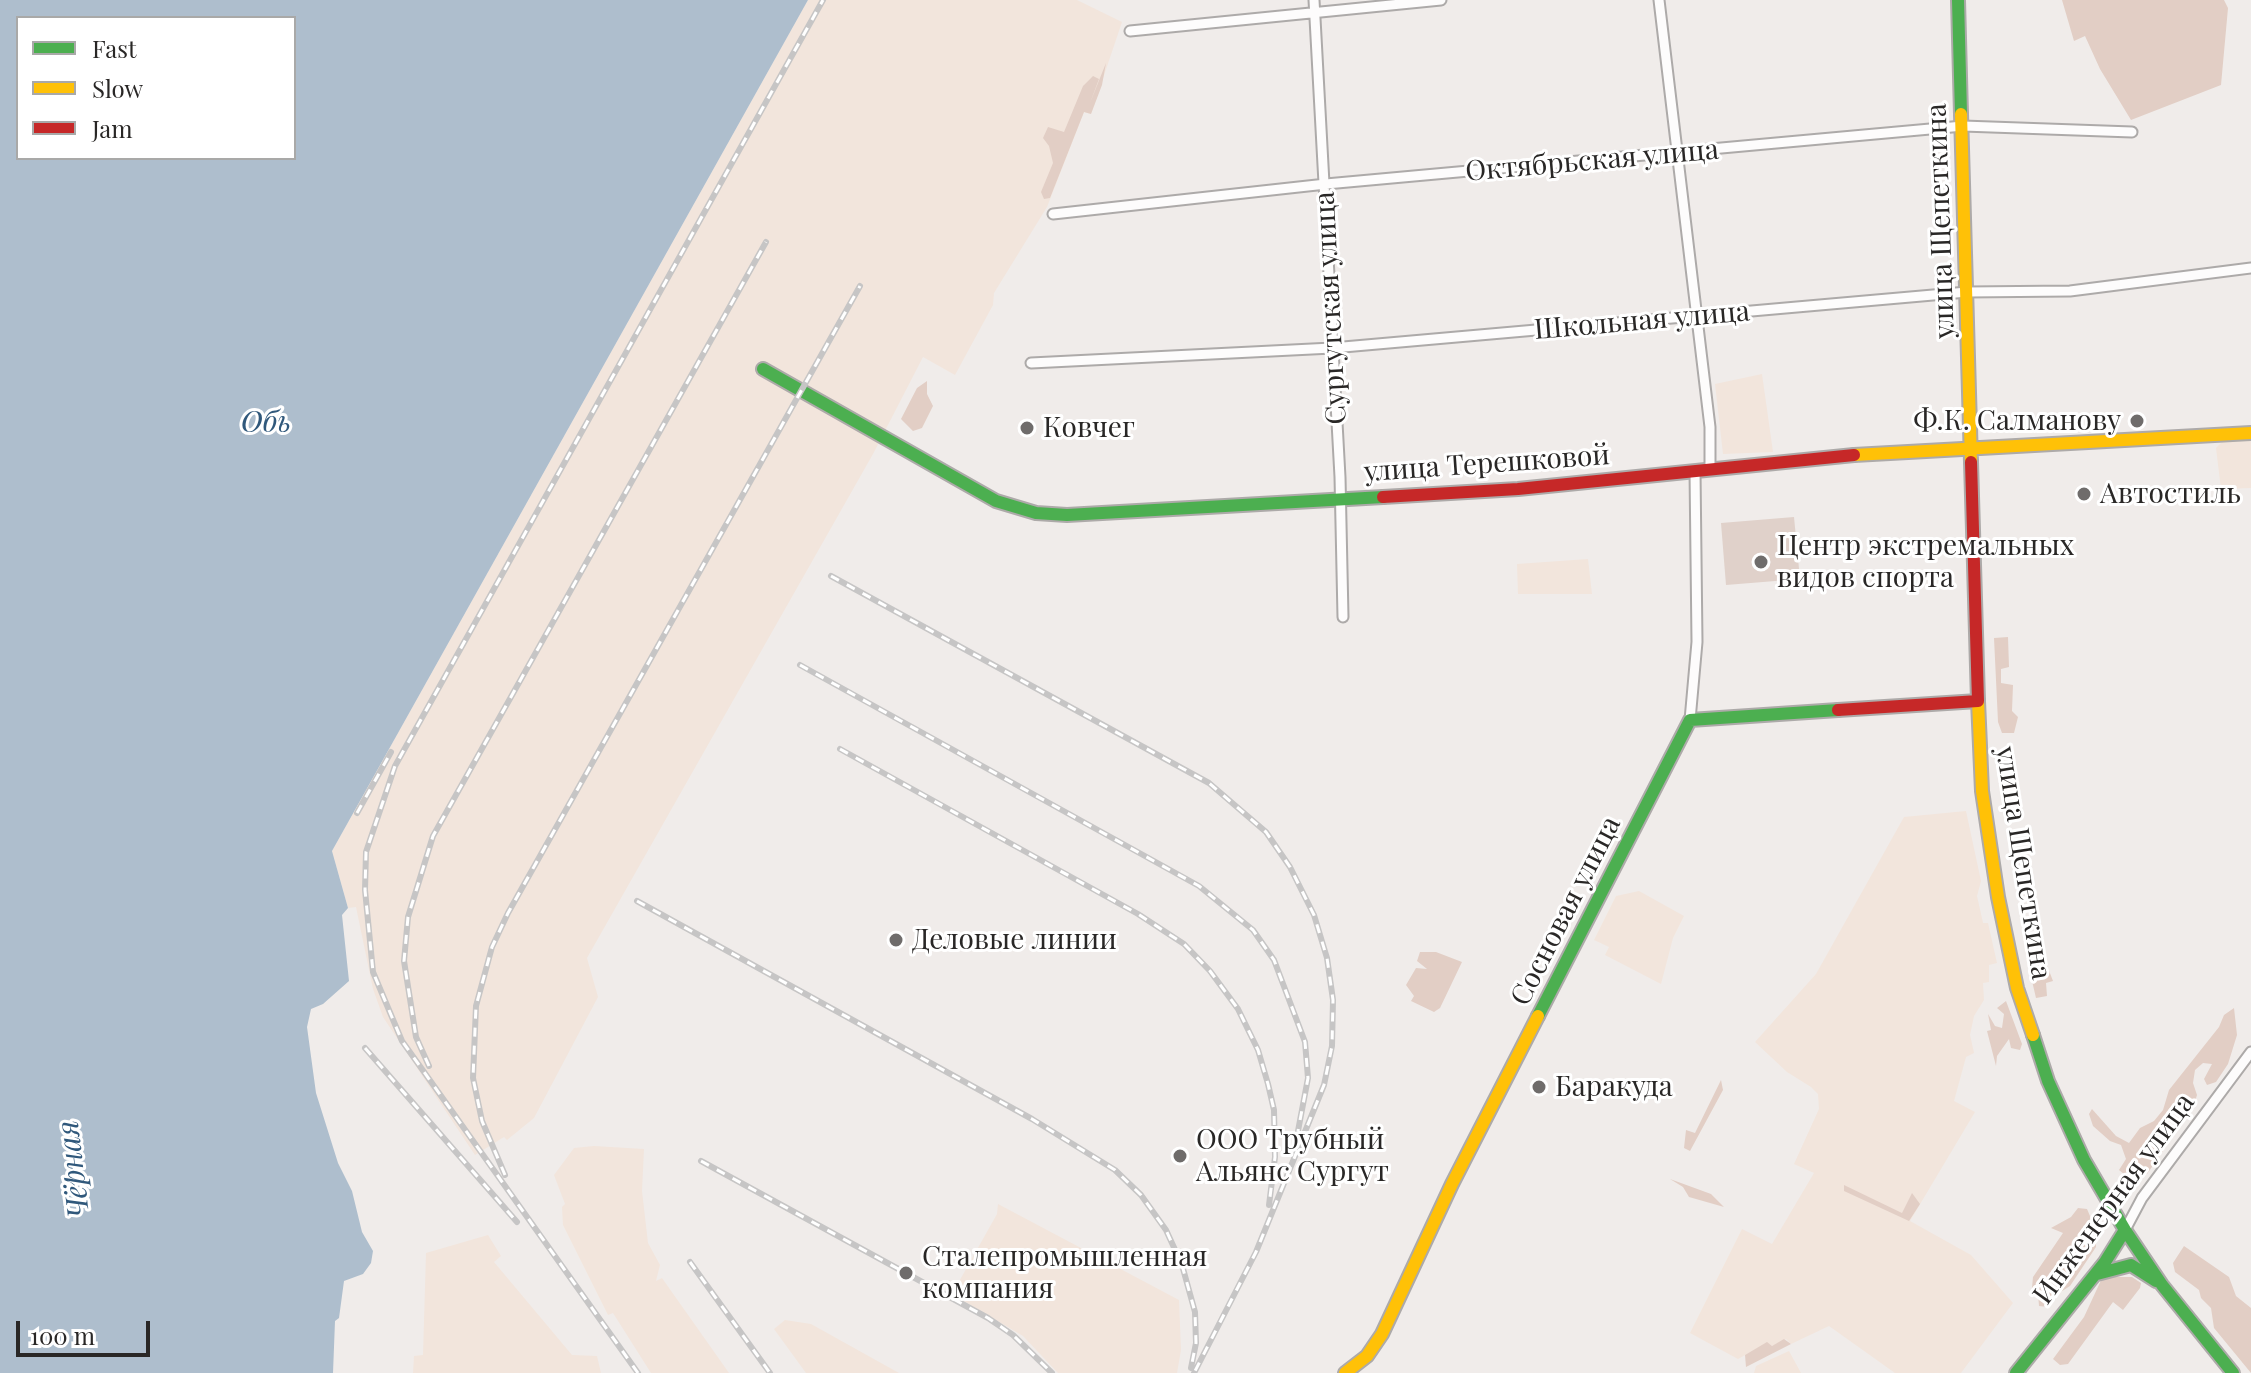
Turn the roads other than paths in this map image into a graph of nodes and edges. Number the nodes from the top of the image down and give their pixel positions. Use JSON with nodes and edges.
{"nodes":[{"id":1,"x":1314,"y":0,"type":"edge"},
{"id":2,"x":1441,"y":0,"type":"edge"},
{"id":3,"x":1659,"y":0,"type":"edge"},
{"id":4,"x":1958,"y":0,"type":"edge"},
{"id":5,"x":1315,"y":13,"type":"junction"},
{"id":6,"x":1130,"y":31,"type":"dead end"},
{"id":7,"x":1963,"y":126,"type":"junction"},
{"id":8,"x":2132,"y":132,"type":"dead end"},
{"id":9,"x":1676,"y":154,"type":"junction"},
{"id":10,"x":1326,"y":184,"type":"junction"},
{"id":11,"x":1053,"y":214,"type":"dead end"},
{"id":12,"x":2251,"y":268,"type":"edge"},
{"id":13,"x":1967,"y":292,"type":"junction"},
{"id":14,"x":1695,"y":317,"type":"junction"},
{"id":15,"x":1332,"y":348,"type":"junction"},
{"id":16,"x":1031,"y":363,"type":"dead end"},
{"id":17,"x":763,"y":369,"type":"dead end"},
{"id":18,"x":2251,"y":433,"type":"edge"},
{"id":19,"x":1972,"y":449,"type":"junction"},
{"id":20,"x":1710,"y":469,"type":"junction"},
{"id":21,"x":1695,"y":471,"type":"junction"},
{"id":22,"x":1340,"y":499,"type":"junction"},
{"id":23,"x":1343,"y":617,"type":"dead end"},
{"id":24,"x":1978,"y":701,"type":"junction"},
{"id":25,"x":1690,"y":720,"type":"junction"},
{"id":26,"x":2251,"y":1052,"type":"edge"},
{"id":27,"x":2125,"y":1230,"type":"junction"},
{"id":28,"x":2094,"y":1275,"type":"junction"},
{"id":29,"x":2162,"y":1285,"type":"junction"},
{"id":30,"x":1345,"y":1373,"type":"edge"},
{"id":31,"x":2016,"y":1373,"type":"edge"},
{"id":32,"x":2233,"y":1373,"type":"edge"}],
"edges":[{"from":1,"to":5,"type":"street","name":"Сургутская улица"},
{"from":2,"to":5,"type":"street"},
{"from":3,"to":9,"type":"street"},
{"from":4,"to":7,"type":"main road","name":"улица Щепеткина"},
{"from":5,"to":6,"type":"street"},
{"from":5,"to":10,"type":"street","name":"Сургутская улица"},
{"from":7,"to":8,"type":"street","name":"Октябрьская улица"},
{"from":7,"to":9,"type":"street","name":"Октябрьская улица"},
{"from":7,"to":13,"type":"main road","name":"улица Щепеткина"},
{"from":9,"to":10,"type":"street","name":"Октябрьская улица"},
{"from":9,"to":14,"type":"street"},
{"from":10,"to":11,"type":"street","name":"Октябрьская улица"},
{"from":10,"to":15,"type":"street","name":"Сургутская улица"},
{"from":12,"to":13,"type":"street","name":"Школьная улица"},
{"from":13,"to":14,"type":"street","name":"Школьная улица"},
{"from":13,"to":19,"type":"main road","name":"улица Щепеткина"},
{"from":14,"to":15,"type":"street","name":"Школьная улица"},
{"from":14,"to":20,"type":"street"},
{"from":15,"to":16,"type":"street","name":"Школьная улица"},
{"from":15,"to":22,"type":"street","name":"Сургутская улица"},
{"from":17,"to":22,"type":"main road","name":"улица Терешковой"},
{"from":18,"to":19,"type":"main road","name":"улица Терешковой"},
{"from":19,"to":20,"type":"main road","name":"улица Терешковой"},
{"from":19,"to":24,"type":"main road","name":"улица Щепеткина"},
{"from":20,"to":21,"type":"main road","name":"улица Терешковой"},
{"from":21,"to":22,"type":"main road","name":"улица Терешковой"},
{"from":21,"to":25,"type":"street"},
{"from":22,"to":23,"type":"street","name":"Сургутская улица"},
{"from":24,"to":25,"type":"main road"},
{"from":24,"to":27,"type":"main road","name":"улица Щепеткина"},
{"from":25,"to":30,"type":"main road","name":"Сосновая улица"},
{"from":26,"to":27,"type":"street","name":"Инженерная улица"},
{"from":27,"to":28,"type":"main road","name":"Инженерная улица"},
{"from":27,"to":29,"type":"main road","name":"улица Щепеткина"},
{"from":28,"to":29,"type":"main road"},
{"from":28,"to":31,"type":"main road","name":"Инженерная улица"},
{"from":29,"to":32,"type":"main road","name":"улица Щепеткина"}]}
